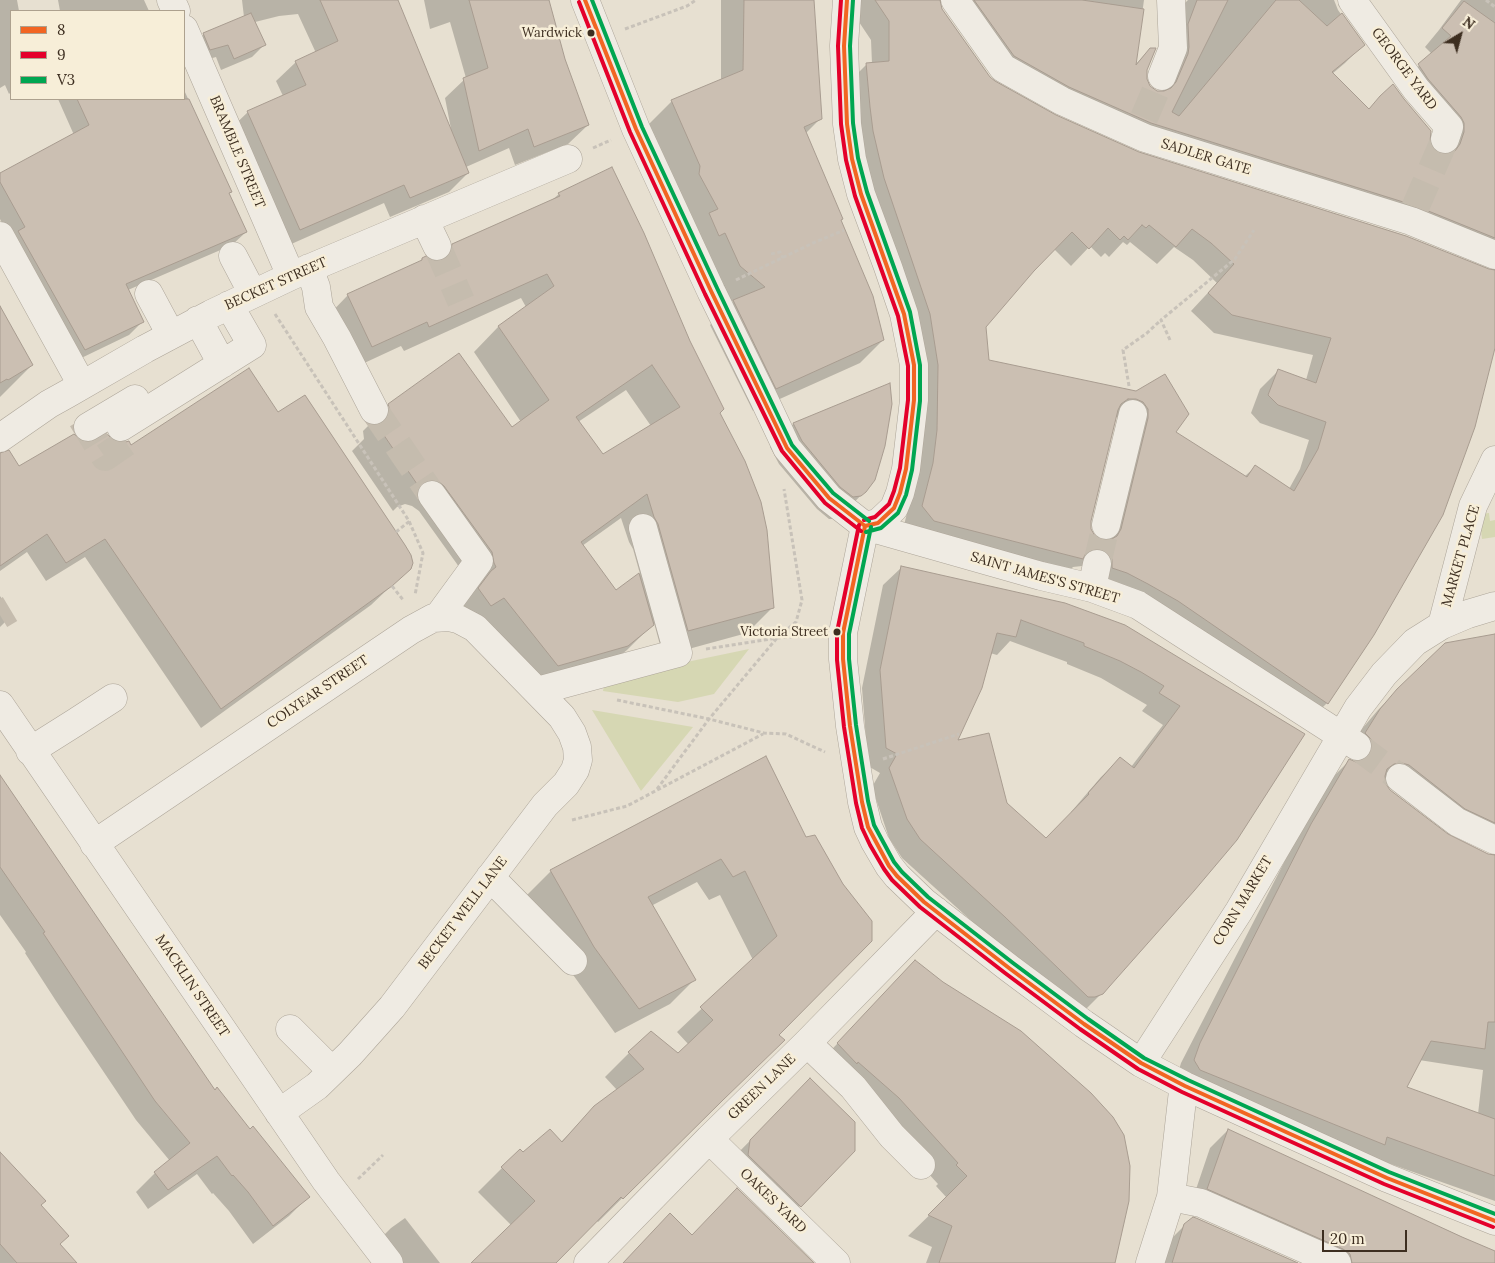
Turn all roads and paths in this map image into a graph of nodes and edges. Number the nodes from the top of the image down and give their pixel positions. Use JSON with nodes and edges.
{"nodes":[{"id":1,"x":585,"y":0,"type":"edge"},
{"id":2,"x":696,"y":0,"type":"edge"},
{"id":3,"x":846,"y":0,"type":"edge"},
{"id":4,"x":955,"y":0,"type":"edge"},
{"id":5,"x":1171,"y":0,"type":"edge"},
{"id":6,"x":1352,"y":0,"type":"edge"},
{"id":7,"x":1486,"y":0,"type":"edge"},
{"id":8,"x":1495,"y":7,"type":"edge"},
{"id":9,"x":185,"y":30,"type":"edge"},
{"id":10,"x":601,"y":39,"type":"junction"},
{"id":11,"x":1162,"y":76,"type":"tunnel mouth"},
{"id":12,"x":636,"y":129,"type":"junction"},
{"id":13,"x":1445,"y":139,"type":"tunnel mouth"},
{"id":14,"x":568,"y":159,"type":"joint"},
{"id":15,"x":424,"y":219,"type":"junction"},
{"id":16,"x":846,"y":229,"type":"dead end"},
{"id":17,"x":1254,"y":230,"type":"dead end"},
{"id":18,"x":0,"y":236,"type":"edge"},
{"id":19,"x":436,"y":246,"type":"tunnel mouth"},
{"id":20,"x":771,"y":254,"type":"dead end"},
{"id":21,"x":1495,"y":255,"type":"edge"},
{"id":22,"x":233,"y":256,"type":"dead end"},
{"id":23,"x":783,"y":258,"type":"junction"},
{"id":24,"x":300,"y":272,"type":"junction"},
{"id":25,"x":753,"y":272,"type":"dead end"},
{"id":26,"x":149,"y":294,"type":"dead end"},
{"id":27,"x":247,"y":297,"type":"junction"},
{"id":28,"x":198,"y":320,"type":"junction"},
{"id":29,"x":1161,"y":320,"type":"junction"},
{"id":30,"x":171,"y":335,"type":"junction"},
{"id":31,"x":1170,"y":340,"type":"dead end"},
{"id":32,"x":222,"y":364,"type":"junction"},
{"id":33,"x":74,"y":389,"type":"junction"},
{"id":34,"x":180,"y":389,"type":"junction"},
{"id":35,"x":374,"y":410,"type":"tunnel mouth"},
{"id":36,"x":1133,"y":414,"type":"joint"},
{"id":37,"x":124,"y":434,"type":"tunnel mouth"},
{"id":38,"x":0,"y":438,"type":"edge"},
{"id":39,"x":1495,"y":460,"type":"edge"},
{"id":40,"x":784,"y":488,"type":"dead end"},
{"id":41,"x":432,"y":495,"type":"tunnel mouth"},
{"id":42,"x":409,"y":521,"type":"junction"},
{"id":43,"x":1106,"y":525,"type":"tunnel mouth"},
{"id":44,"x":865,"y":526,"type":"junction"},
{"id":45,"x":643,"y":528,"type":"dead end"},
{"id":46,"x":396,"y":532,"type":"dead end"},
{"id":47,"x":392,"y":586,"type":"dead end"},
{"id":48,"x":1495,"y":606,"type":"edge"},
{"id":49,"x":438,"y":618,"type":"junction"},
{"id":50,"x":1442,"y":625,"type":"junction"},
{"id":51,"x":843,"y":633,"type":"junction"},
{"id":52,"x":777,"y":638,"type":"junction"},
{"id":53,"x":678,"y":653,"type":"junction"},
{"id":54,"x":537,"y":691,"type":"junction"},
{"id":55,"x":113,"y":698,"type":"dead end"},
{"id":56,"x":614,"y":699,"type":"dead end"},
{"id":57,"x":0,"y":705,"type":"edge"},
{"id":58,"x":709,"y":719,"type":"junction"},
{"id":59,"x":764,"y":733,"type":"junction"},
{"id":60,"x":958,"y":734,"type":"dead end"},
{"id":61,"x":1349,"y":741,"type":"junction"},
{"id":62,"x":30,"y":751,"type":"junction"},
{"id":63,"x":856,"y":765,"type":"junction"},
{"id":64,"x":1400,"y":778,"type":"tunnel mouth"},
{"id":65,"x":658,"y":789,"type":"junction"},
{"id":66,"x":572,"y":820,"type":"dead end"},
{"id":67,"x":1495,"y":840,"type":"edge"},
{"id":68,"x":94,"y":844,"type":"junction"},
{"id":69,"x":490,"y":877,"type":"junction"},
{"id":70,"x":936,"y":911,"type":"junction"},
{"id":71,"x":573,"y":961,"type":"dead end"},
{"id":72,"x":290,"y":1029,"type":"dead end"},
{"id":73,"x":807,"y":1043,"type":"junction"},
{"id":74,"x":1141,"y":1063,"type":"junction"},
{"id":75,"x":332,"y":1071,"type":"junction"},
{"id":76,"x":1185,"y":1086,"type":"junction"},
{"id":77,"x":279,"y":1113,"type":"junction"},
{"id":78,"x":709,"y":1139,"type":"junction"},
{"id":79,"x":921,"y":1165,"type":"dead end"},
{"id":80,"x":1170,"y":1197,"type":"junction"},
{"id":81,"x":1495,"y":1221,"type":"edge"},
{"id":82,"x":389,"y":1263,"type":"edge"},
{"id":83,"x":588,"y":1263,"type":"edge"},
{"id":84,"x":836,"y":1263,"type":"edge"},
{"id":85,"x":1150,"y":1263,"type":"edge"},
{"id":86,"x":1338,"y":1263,"type":"edge"}],
"edges":[{"from":1,"to":10,"type":"street"},
{"from":2,"to":10,"type":"path"},
{"from":3,"to":44,"type":"street"},
{"from":4,"to":21,"type":"street","name":"SADLER GATE"},
{"from":5,"to":11,"type":"street"},
{"from":6,"to":13,"type":"street","name":"GEORGE YARD"},
{"from":7,"to":8,"type":"path"},
{"from":9,"to":24,"type":"street","name":"BRAMBLE STREET"},
{"from":10,"to":12,"type":"street"},
{"from":12,"to":14,"type":"path"},
{"from":12,"to":44,"type":"street"},
{"from":14,"to":15,"type":"street","name":"BECKET STREET"},
{"from":15,"to":19,"type":"street"},
{"from":15,"to":24,"type":"street","name":"BECKET STREET"},
{"from":16,"to":23,"type":"path"},
{"from":17,"to":29,"type":"path"},
{"from":18,"to":33,"type":"street"},
{"from":20,"to":23,"type":"path"},
{"from":22,"to":27,"type":"street"},
{"from":23,"to":25,"type":"path"},
{"from":24,"to":27,"type":"street","name":"BECKET STREET"},
{"from":24,"to":35,"type":"street","name":"BRAMBLE STREET"},
{"from":26,"to":30,"type":"street"},
{"from":27,"to":28,"type":"street","name":"BECKET STREET"},
{"from":27,"to":32,"type":"street"},
{"from":27,"to":42,"type":"path"},
{"from":28,"to":30,"type":"street","name":"BECKET STREET"},
{"from":28,"to":32,"type":"street"},
{"from":29,"to":31,"type":"path"},
{"from":29,"to":36,"type":"path"},
{"from":30,"to":33,"type":"street","name":"BECKET STREET"},
{"from":32,"to":34,"type":"street"},
{"from":33,"to":34,"type":"street"},
{"from":33,"to":38,"type":"street","name":"BECKET STREET"},
{"from":34,"to":37,"type":"street"},
{"from":36,"to":43,"type":"street"},
{"from":39,"to":50,"type":"street","name":"MARKET PLACE"},
{"from":40,"to":52,"type":"path"},
{"from":41,"to":49,"type":"street"},
{"from":42,"to":46,"type":"path"},
{"from":42,"to":47,"type":"path"},
{"from":44,"to":51,"type":"street"},
{"from":44,"to":61,"type":"street","name":"SAINT JAMES'S STREET"},
{"from":45,"to":53,"type":"street"},
{"from":48,"to":50,"type":"street","name":"MARKET PLACE"},
{"from":49,"to":54,"type":"street"},
{"from":49,"to":68,"type":"street","name":"COLYEAR STREET"},
{"from":50,"to":61,"type":"street","name":"MARKET PLACE"},
{"from":51,"to":52,"type":"path"},
{"from":51,"to":63,"type":"street"},
{"from":52,"to":53,"type":"path"},
{"from":52,"to":58,"type":"path"},
{"from":53,"to":54,"type":"street"},
{"from":54,"to":69,"type":"street","name":"BECKET WELL LANE"},
{"from":55,"to":62,"type":"street"},
{"from":56,"to":58,"type":"path"},
{"from":57,"to":62,"type":"street","name":"MACKLIN STREET"},
{"from":58,"to":59,"type":"path"},
{"from":58,"to":65,"type":"path"},
{"from":59,"to":63,"type":"path"},
{"from":59,"to":65,"type":"path"},
{"from":60,"to":63,"type":"path"},
{"from":61,"to":74,"type":"street","name":"CORN MARKET"},
{"from":62,"to":68,"type":"street","name":"MACKLIN STREET"},
{"from":63,"to":70,"type":"street"},
{"from":64,"to":67,"type":"street"},
{"from":65,"to":66,"type":"path"},
{"from":68,"to":77,"type":"street","name":"MACKLIN STREET"},
{"from":69,"to":71,"type":"street"},
{"from":69,"to":75,"type":"street","name":"BECKET WELL LANE"},
{"from":70,"to":73,"type":"street","name":"GREEN LANE"},
{"from":70,"to":74,"type":"street"},
{"from":72,"to":75,"type":"street"},
{"from":73,"to":78,"type":"street","name":"GREEN LANE"},
{"from":73,"to":79,"type":"street"},
{"from":74,"to":76,"type":"street"},
{"from":75,"to":77,"type":"street","name":"BECKET WELL LANE"},
{"from":76,"to":80,"type":"street"},
{"from":76,"to":81,"type":"street"},
{"from":77,"to":82,"type":"street","name":"MACKLIN STREET"},
{"from":78,"to":83,"type":"street","name":"GREEN LANE"},
{"from":78,"to":84,"type":"street","name":"OAKES YARD"},
{"from":80,"to":85,"type":"street"},
{"from":80,"to":86,"type":"street"}]}
